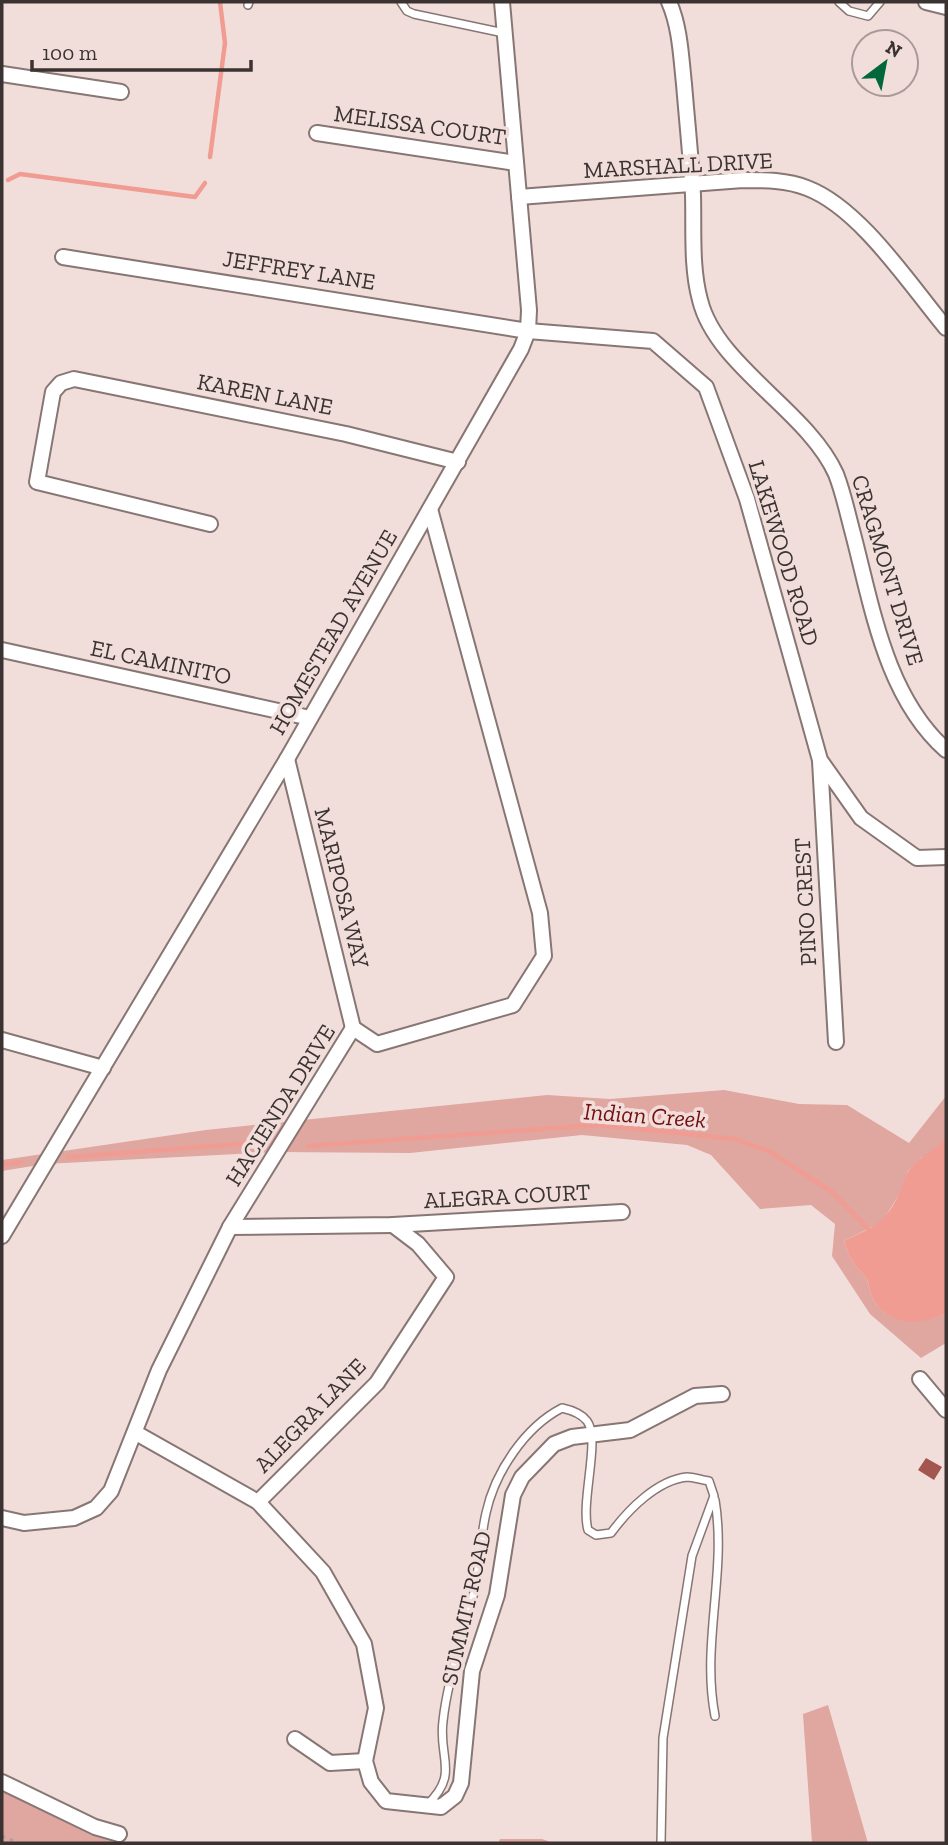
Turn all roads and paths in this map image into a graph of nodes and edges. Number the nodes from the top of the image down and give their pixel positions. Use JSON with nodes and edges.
{"nodes":[{"id":1,"x":401,"y":2,"type":"edge"},
{"id":2,"x":502,"y":2,"type":"edge"},
{"id":3,"x":669,"y":2,"type":"edge"},
{"id":4,"x":839,"y":2,"type":"edge"},
{"id":5,"x":880,"y":2,"type":"edge"},
{"id":6,"x":505,"y":33,"type":"junction"},
{"id":7,"x":2,"y":74,"type":"edge"},
{"id":8,"x":121,"y":92,"type":"dead end"},
{"id":9,"x":317,"y":133,"type":"dead end"},
{"id":10,"x":516,"y":163,"type":"junction"},
{"id":11,"x":692,"y":184,"type":"junction"},
{"id":12,"x":519,"y":197,"type":"junction"},
{"id":13,"x":63,"y":257,"type":"dead end"},
{"id":14,"x":946,"y":328,"type":"edge"},
{"id":15,"x":528,"y":331,"type":"junction"},
{"id":16,"x":458,"y":463,"type":"junction"},
{"id":17,"x":430,"y":509,"type":"junction"},
{"id":18,"x":210,"y":524,"type":"dead end"},
{"id":19,"x":2,"y":650,"type":"edge"},
{"id":20,"x":310,"y":718,"type":"junction"},
{"id":21,"x":946,"y":750,"type":"edge"},
{"id":22,"x":287,"y":759,"type":"junction"},
{"id":23,"x":820,"y":760,"type":"junction"},
{"id":24,"x":946,"y":857,"type":"edge"},
{"id":25,"x":353,"y":1028,"type":"junction"},
{"id":26,"x":2,"y":1040,"type":"edge"},
{"id":27,"x":836,"y":1042,"type":"dead end"},
{"id":28,"x":103,"y":1068,"type":"junction"},
{"id":29,"x":622,"y":1212,"type":"dead end"},
{"id":30,"x":393,"y":1225,"type":"junction"},
{"id":31,"x":230,"y":1227,"type":"junction"},
{"id":32,"x":2,"y":1236,"type":"edge"},
{"id":33,"x":920,"y":1379,"type":"dead end"},
{"id":34,"x":722,"y":1394,"type":"dead end"},
{"id":35,"x":946,"y":1410,"type":"edge"},
{"id":36,"x":136,"y":1433,"type":"junction"},
{"id":37,"x":591,"y":1433,"type":"junction"},
{"id":38,"x":714,"y":1496,"type":"junction"},
{"id":39,"x":258,"y":1502,"type":"junction"},
{"id":40,"x":2,"y":1518,"type":"edge"},
{"id":41,"x":715,"y":1716,"type":"dead end"},
{"id":42,"x":295,"y":1739,"type":"dead end"},
{"id":43,"x":365,"y":1761,"type":"junction"},
{"id":44,"x":2,"y":1782,"type":"edge"},
{"id":45,"x":424,"y":1808,"type":"junction"},
{"id":46,"x":119,"y":1834,"type":"dead end"},
{"id":47,"x":2,"y":1836,"type":"edge"},
{"id":48,"x":19,"y":1843,"type":"edge"},
{"id":49,"x":662,"y":1843,"type":"edge"}],
"edges":[{"from":1,"to":6,"type":"lane"},
{"from":2,"to":6,"type":"street"},
{"from":3,"to":11,"type":"street","name":"CRAGMONT DRIVE"},
{"from":4,"to":5,"type":"lane"},
{"from":6,"to":10,"type":"street"},
{"from":7,"to":8,"type":"street"},
{"from":9,"to":10,"type":"street","name":"MELISSA COURT"},
{"from":10,"to":12,"type":"street"},
{"from":11,"to":12,"type":"street","name":"MARSHALL DRIVE"},
{"from":11,"to":14,"type":"street","name":"MARSHALL DRIVE"},
{"from":11,"to":21,"type":"street","name":"CRAGMONT DRIVE"},
{"from":12,"to":15,"type":"street"},
{"from":13,"to":15,"type":"street","name":"JEFFREY LANE"},
{"from":15,"to":16,"type":"street","name":"HOMESTEAD AVENUE"},
{"from":15,"to":23,"type":"street","name":"LAKEWOOD ROAD"},
{"from":16,"to":17,"type":"street","name":"HOMESTEAD AVENUE"},
{"from":16,"to":18,"type":"street","name":"KAREN LANE"},
{"from":17,"to":20,"type":"street","name":"HOMESTEAD AVENUE"},
{"from":17,"to":25,"type":"street","name":"HACIENDA DRIVE"},
{"from":19,"to":20,"type":"street","name":"EL CAMINITO"},
{"from":20,"to":22,"type":"street","name":"HOMESTEAD AVENUE"},
{"from":22,"to":25,"type":"street","name":"MARIPOSA WAY"},
{"from":22,"to":28,"type":"street","name":"HOMESTEAD AVENUE"},
{"from":23,"to":24,"type":"street","name":"LAKEWOOD ROAD"},
{"from":23,"to":27,"type":"street","name":"PINO CREST"},
{"from":25,"to":31,"type":"street","name":"HACIENDA DRIVE"},
{"from":26,"to":28,"type":"street"},
{"from":28,"to":32,"type":"street","name":"HOMESTEAD AVENUE"},
{"from":29,"to":30,"type":"street","name":"ALEGRA COURT"},
{"from":30,"to":31,"type":"street"},
{"from":30,"to":39,"type":"street","name":"ALEGRA LANE"},
{"from":31,"to":36,"type":"street","name":"HACIENDA DRIVE"},
{"from":33,"to":35,"type":"street"},
{"from":34,"to":37,"type":"street","name":"SUMMIT ROAD"},
{"from":36,"to":39,"type":"street"},
{"from":36,"to":40,"type":"street","name":"HACIENDA DRIVE"},
{"from":37,"to":38,"type":"lane"},
{"from":37,"to":45,"type":"street","name":"SUMMIT ROAD"},
{"from":37,"to":45,"type":"lane"},
{"from":38,"to":41,"type":"lane"},
{"from":38,"to":49,"type":"lane"},
{"from":39,"to":43,"type":"street"},
{"from":42,"to":43,"type":"street"},
{"from":43,"to":45,"type":"street"},
{"from":44,"to":46,"type":"street"},
{"from":47,"to":48,"type":"path"}]}
